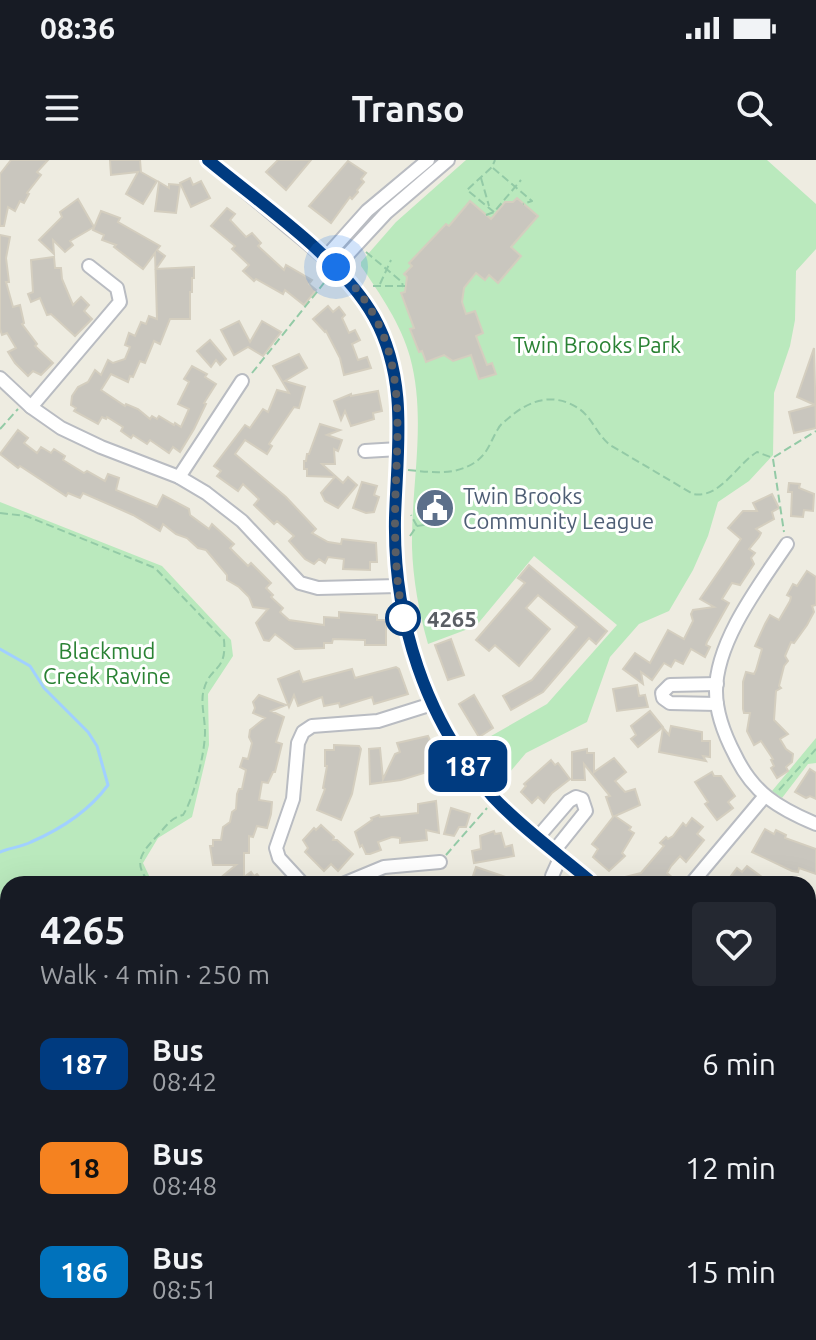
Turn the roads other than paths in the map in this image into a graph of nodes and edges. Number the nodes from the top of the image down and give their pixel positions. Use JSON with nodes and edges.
{"nodes":[{"id":1,"x":208,"y":160,"type":"edge"},
{"id":2,"x":428,"y":160,"type":"edge"},
{"id":3,"x":448,"y":160,"type":"edge"},
{"id":4,"x":325,"y":258,"type":"junction"},
{"id":5,"x":89,"y":266,"type":"dead end"},
{"id":6,"x":333,"y":271,"type":"junction"},
{"id":7,"x":0,"y":378,"type":"edge"},
{"id":8,"x":242,"y":381,"type":"road end"},
{"id":9,"x":25,"y":407,"type":"junction"},
{"id":10,"x":399,"y":449,"type":"junction"},
{"id":11,"x":365,"y":451,"type":"dead end"},
{"id":12,"x":179,"y":477,"type":"junction"},
{"id":13,"x":787,"y":544,"type":"road end"},
{"id":14,"x":398,"y":586,"type":"junction"},
{"id":15,"x":717,"y":684,"type":"junction"},
{"id":16,"x":432,"y":704,"type":"junction"},
{"id":17,"x":717,"y":704,"type":"junction"},
{"id":18,"x":770,"y":796,"type":"junction"},
{"id":19,"x":816,"y":824,"type":"edge"},
{"id":20,"x":538,"y":837,"type":"junction"},
{"id":21,"x":557,"y":853,"type":"junction"},
{"id":22,"x":440,"y":862,"type":"road end"},
{"id":23,"x":296,"y":876,"type":"edge"},
{"id":24,"x":362,"y":876,"type":"edge"},
{"id":25,"x":552,"y":876,"type":"edge"},
{"id":26,"x":581,"y":876,"type":"edge"},
{"id":27,"x":698,"y":876,"type":"edge"}],
"edges":[{"from":1,"to":4,"type":"street"},
{"from":2,"to":4,"type":"street"},
{"from":3,"to":6,"type":"street"},
{"from":4,"to":6,"type":"street"},
{"from":5,"to":9,"type":"street"},
{"from":6,"to":10,"type":"street"},
{"from":7,"to":9,"type":"street"},
{"from":8,"to":12,"type":"street"},
{"from":9,"to":12,"type":"street"},
{"from":10,"to":11,"type":"street"},
{"from":10,"to":14,"type":"street"},
{"from":12,"to":14,"type":"street"},
{"from":13,"to":15,"type":"street"},
{"from":14,"to":16,"type":"street"},
{"from":15,"to":17,"type":"street"},
{"from":15,"to":17,"type":"street"},
{"from":16,"to":20,"type":"street"},
{"from":16,"to":23,"type":"street"},
{"from":17,"to":18,"type":"street"},
{"from":18,"to":19,"type":"street"},
{"from":18,"to":27,"type":"street"},
{"from":20,"to":21,"type":"street"},
{"from":20,"to":21,"type":"street"},
{"from":21,"to":25,"type":"street"},
{"from":21,"to":26,"type":"street"},
{"from":22,"to":24,"type":"street"}]}
